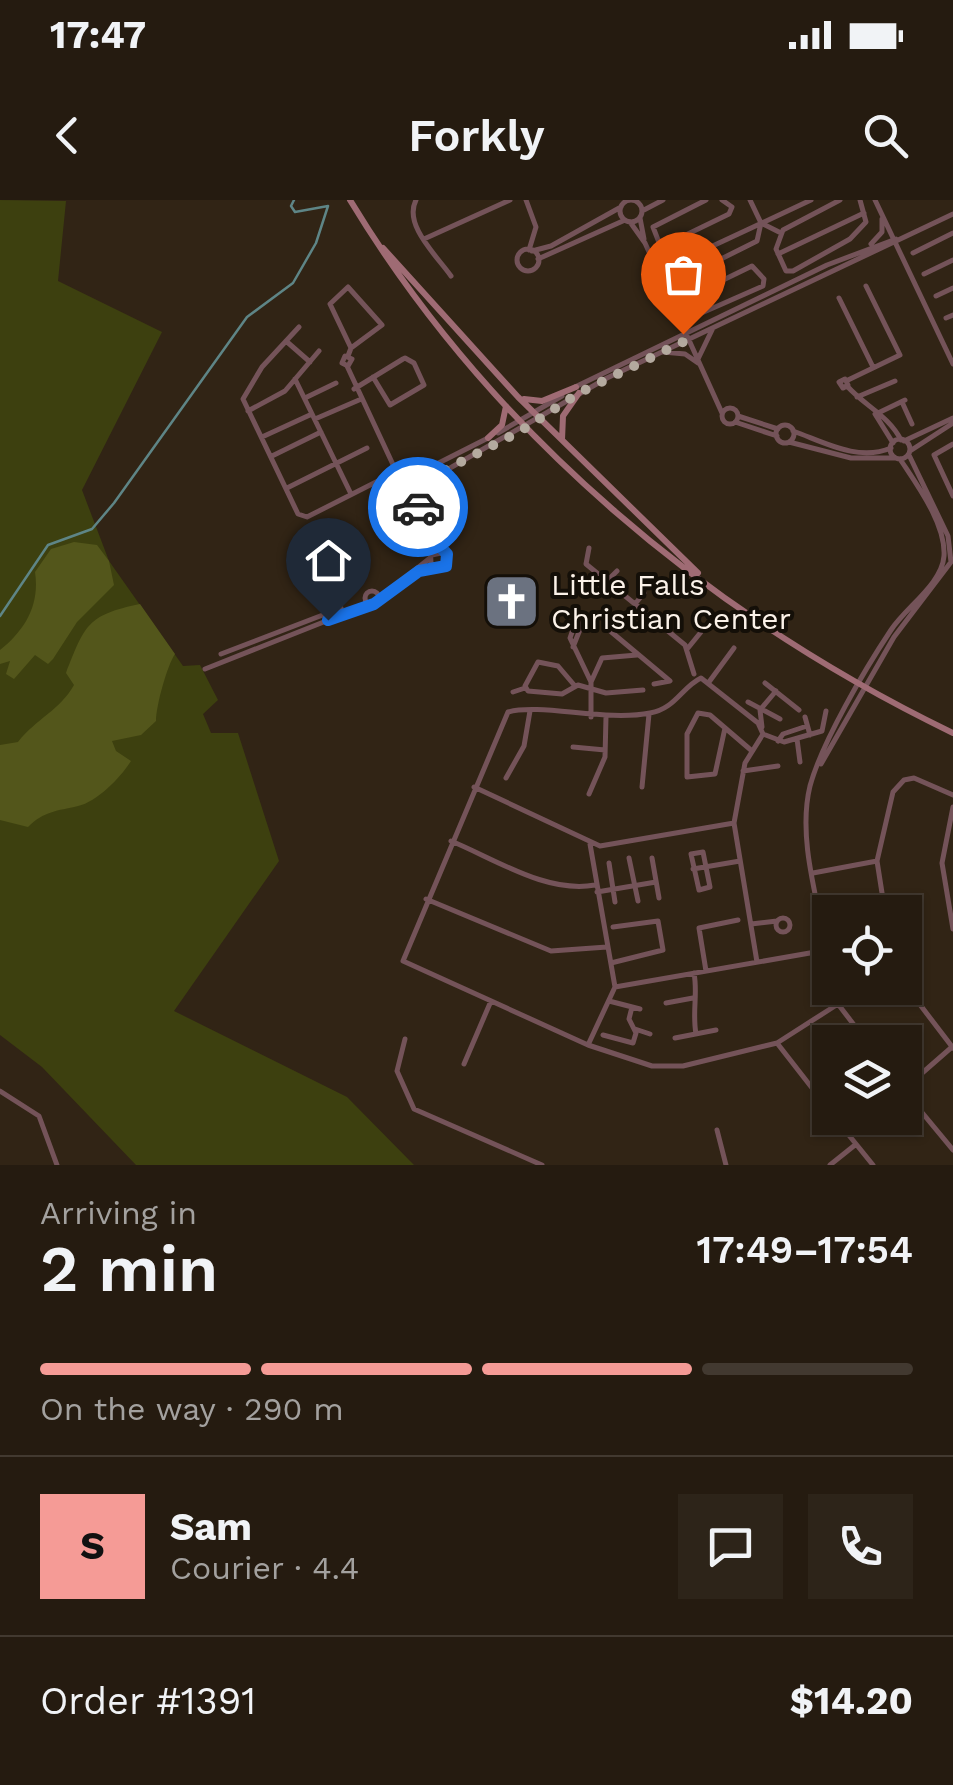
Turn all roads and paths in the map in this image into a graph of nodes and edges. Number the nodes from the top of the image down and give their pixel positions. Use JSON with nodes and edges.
{"nodes":[{"id":1,"x":350,"y":200,"type":"edge"},
{"id":2,"x":416,"y":200,"type":"edge"},
{"id":3,"x":510,"y":200,"type":"edge"},
{"id":4,"x":526,"y":200,"type":"edge"},
{"id":5,"x":706,"y":200,"type":"edge"},
{"id":6,"x":722,"y":200,"type":"edge"},
{"id":7,"x":750,"y":200,"type":"edge"},
{"id":8,"x":811,"y":200,"type":"edge"},
{"id":9,"x":840,"y":200,"type":"edge"},
{"id":10,"x":860,"y":200,"type":"edge"},
{"id":11,"x":874,"y":200,"type":"edge"},
{"id":12,"x":661,"y":201,"type":"edge"},
{"id":13,"x":621,"y":204,"type":"edge"},
{"id":14,"x":638,"y":207,"type":"edge"},
{"id":15,"x":864,"y":213,"type":"junction"},
{"id":16,"x":951,"y":215,"type":"edge"},
{"id":17,"x":882,"y":219,"type":"junction"},
{"id":18,"x":628,"y":221,"type":"junction"},
{"id":19,"x":761,"y":223,"type":"junction"},
{"id":20,"x":953,"y":230,"type":"edge"},
{"id":21,"x":369,"y":232,"type":"junction"},
{"id":22,"x":781,"y":233,"type":"junction"},
{"id":23,"x":424,"y":239,"type":"junction"},
{"id":24,"x":894,"y":241,"type":"junction"},
{"id":25,"x":645,"y":244,"type":"junction"},
{"id":26,"x":659,"y":248,"type":"junction"},
{"id":27,"x":531,"y":250,"type":"junction"},
{"id":28,"x":860,"y":250,"type":"junction"},
{"id":29,"x":875,"y":251,"type":"junction"},
{"id":30,"x":913,"y":253,"type":"dead end"},
{"id":31,"x":778,"y":254,"type":"junction"},
{"id":32,"x":900,"y":258,"type":"junction"},
{"id":33,"x":538,"y":259,"type":"junction"},
{"id":34,"x":953,"y":260,"type":"edge"},
{"id":35,"x":924,"y":274,"type":"dead end"},
{"id":36,"x":451,"y":276,"type":"dead end"},
{"id":37,"x":866,"y":286,"type":"dead end"},
{"id":38,"x":953,"y":288,"type":"edge"},
{"id":39,"x":936,"y":296,"type":"dead end"},
{"id":40,"x":686,"y":298,"type":"junction"},
{"id":41,"x":839,"y":298,"type":"dead end"},
{"id":42,"x":922,"y":300,"type":"junction"},
{"id":43,"x":679,"y":318,"type":"junction"},
{"id":44,"x":299,"y":327,"type":"dead end"},
{"id":45,"x":696,"y":328,"type":"junction"},
{"id":46,"x":713,"y":328,"type":"junction"},
{"id":47,"x":687,"y":336,"type":"junction"},
{"id":48,"x":671,"y":340,"type":"junction"},
{"id":49,"x":286,"y":341,"type":"junction"},
{"id":50,"x":351,"y":348,"type":"junction"},
{"id":51,"x":319,"y":351,"type":"dead end"},
{"id":52,"x":662,"y":352,"type":"junction"},
{"id":53,"x":310,"y":362,"type":"junction"},
{"id":54,"x":700,"y":362,"type":"junction"},
{"id":55,"x":953,"y":364,"type":"edge"},
{"id":56,"x":873,"y":368,"type":"junction"},
{"id":57,"x":373,"y":377,"type":"junction"},
{"id":58,"x":295,"y":379,"type":"junction"},
{"id":59,"x":895,"y":380,"type":"dead end"},
{"id":60,"x":336,"y":384,"type":"dead end"},
{"id":61,"x":354,"y":389,"type":"junction"},
{"id":62,"x":577,"y":390,"type":"junction"},
{"id":63,"x":714,"y":394,"type":"junction"},
{"id":64,"x":307,"y":397,"type":"junction"},
{"id":65,"x":518,"y":397,"type":"junction"},
{"id":66,"x":857,"y":397,"type":"junction"},
{"id":67,"x":359,"y":400,"type":"junction"},
{"id":68,"x":506,"y":405,"type":"junction"},
{"id":69,"x":730,"y":408,"type":"junction"},
{"id":70,"x":248,"y":410,"type":"junction"},
{"id":71,"x":722,"y":414,"type":"junction"},
{"id":72,"x":874,"y":414,"type":"junction"},
{"id":73,"x":313,"y":416,"type":"junction"},
{"id":74,"x":537,"y":416,"type":"junction"},
{"id":75,"x":736,"y":419,"type":"junction"},
{"id":76,"x":520,"y":420,"type":"junction"},
{"id":77,"x":953,"y":421,"type":"edge"},
{"id":78,"x":912,"y":424,"type":"dead end"},
{"id":79,"x":527,"y":427,"type":"junction"},
{"id":80,"x":793,"y":431,"type":"junction"},
{"id":81,"x":320,"y":432,"type":"junction"},
{"id":82,"x":777,"y":432,"type":"junction"},
{"id":83,"x":262,"y":437,"type":"junction"},
{"id":84,"x":488,"y":438,"type":"junction"},
{"id":85,"x":562,"y":440,"type":"junction"},
{"id":86,"x":789,"y":442,"type":"junction"},
{"id":87,"x":897,"y":443,"type":"junction"},
{"id":88,"x":953,"y":444,"type":"edge"},
{"id":89,"x":367,"y":448,"type":"dead end"},
{"id":90,"x":909,"y":453,"type":"junction"},
{"id":91,"x":272,"y":456,"type":"junction"},
{"id":92,"x":898,"y":458,"type":"junction"},
{"id":93,"x":448,"y":459,"type":"junction"},
{"id":94,"x":336,"y":464,"type":"junction"},
{"id":95,"x":452,"y":466,"type":"junction"},
{"id":96,"x":394,"y":471,"type":"junction"},
{"id":97,"x":408,"y":478,"type":"junction"},
{"id":98,"x":382,"y":479,"type":"dead end"},
{"id":99,"x":287,"y":488,"type":"junction"},
{"id":100,"x":410,"y":489,"type":"junction"},
{"id":101,"x":350,"y":494,"type":"junction"},
{"id":102,"x":953,"y":496,"type":"edge"},
{"id":103,"x":380,"y":502,"type":"dead end"},
{"id":104,"x":589,"y":548,"type":"dead end"},
{"id":105,"x":445,"y":552,"type":"junction"},
{"id":106,"x":431,"y":556,"type":"junction"},
{"id":107,"x":947,"y":562,"type":"edge"},
{"id":108,"x":438,"y":568,"type":"junction"},
{"id":109,"x":617,"y":570,"type":"dead end"},
{"id":110,"x":419,"y":571,"type":"junction"},
{"id":111,"x":607,"y":581,"type":"junction"},
{"id":112,"x":393,"y":586,"type":"junction"},
{"id":113,"x":710,"y":586,"type":"junction"},
{"id":114,"x":374,"y":591,"type":"junction"},
{"id":115,"x":644,"y":593,"type":"dead end"},
{"id":116,"x":364,"y":597,"type":"junction"},
{"id":117,"x":379,"y":599,"type":"junction"},
{"id":118,"x":369,"y":604,"type":"junction"},
{"id":119,"x":635,"y":604,"type":"junction"},
{"id":120,"x":341,"y":608,"type":"dead end"},
{"id":121,"x":352,"y":609,"type":"junction"},
{"id":122,"x":671,"y":615,"type":"dead end"},
{"id":123,"x":662,"y":626,"type":"junction"},
{"id":124,"x":609,"y":630,"type":"dead end"},
{"id":125,"x":701,"y":632,"type":"dead end"},
{"id":126,"x":734,"y":648,"type":"dead end"},
{"id":127,"x":572,"y":649,"type":"junction"},
{"id":128,"x":689,"y":652,"type":"junction"},
{"id":129,"x":220,"y":654,"type":"dead end"},
{"id":130,"x":639,"y":655,"type":"junction"},
{"id":131,"x":205,"y":669,"type":"dead end"},
{"id":132,"x":696,"y":678,"type":"junction"},
{"id":133,"x":708,"y":683,"type":"junction"},
{"id":134,"x":765,"y":683,"type":"dead end"},
{"id":135,"x":591,"y":684,"type":"junction"},
{"id":136,"x":654,"y":684,"type":"dead end"},
{"id":137,"x":575,"y":686,"type":"junction"},
{"id":138,"x":864,"y":687,"type":"junction"},
{"id":139,"x":525,"y":688,"type":"junction"},
{"id":140,"x":644,"y":690,"type":"dead end"},
{"id":141,"x":776,"y":691,"type":"junction"},
{"id":142,"x":513,"y":692,"type":"dead end"},
{"id":143,"x":748,"y":702,"type":"dead end"},
{"id":144,"x":760,"y":710,"type":"junction"},
{"id":145,"x":799,"y":710,"type":"dead end"},
{"id":146,"x":530,"y":711,"type":"junction"},
{"id":147,"x":826,"y":711,"type":"dead end"},
{"id":148,"x":649,"y":714,"type":"junction"},
{"id":149,"x":606,"y":716,"type":"junction"},
{"id":150,"x":591,"y":717,"type":"junction"},
{"id":151,"x":805,"y":717,"type":"dead end"},
{"id":152,"x":780,"y":719,"type":"dead end"},
{"id":153,"x":808,"y":726,"type":"junction"},
{"id":154,"x":725,"y":728,"type":"junction"},
{"id":155,"x":763,"y":731,"type":"junction"},
{"id":156,"x":953,"y":733,"type":"edge"},
{"id":157,"x":810,"y":735,"type":"junction"},
{"id":158,"x":796,"y":739,"type":"junction"},
{"id":159,"x":778,"y":742,"type":"junction"},
{"id":160,"x":573,"y":747,"type":"dead end"},
{"id":161,"x":606,"y":750,"type":"junction"},
{"id":162,"x":752,"y":751,"type":"junction"},
{"id":163,"x":800,"y":762,"type":"dead end"},
{"id":164,"x":778,"y":766,"type":"dead end"},
{"id":165,"x":743,"y":771,"type":"junction"},
{"id":166,"x":506,"y":778,"type":"dead end"},
{"id":167,"x":642,"y":787,"type":"dead end"},
{"id":168,"x":474,"y":788,"type":"junction"},
{"id":169,"x":589,"y":794,"type":"dead end"},
{"id":170,"x":953,"y":794,"type":"edge"},
{"id":171,"x":953,"y":808,"type":"edge"},
{"id":172,"x":734,"y":823,"type":"junction"},
{"id":173,"x":451,"y":840,"type":"junction"},
{"id":174,"x":590,"y":844,"type":"junction"},
{"id":175,"x":630,"y":858,"type":"dead end"},
{"id":176,"x":652,"y":858,"type":"dead end"},
{"id":177,"x":740,"y":861,"type":"junction"},
{"id":178,"x":877,"y":861,"type":"junction"},
{"id":179,"x":608,"y":864,"type":"dead end"},
{"id":180,"x":706,"y":866,"type":"junction"},
{"id":181,"x":694,"y":869,"type":"junction"},
{"id":182,"x":813,"y":873,"type":"junction"},
{"id":183,"x":656,"y":882,"type":"junction"},
{"id":184,"x":635,"y":886,"type":"junction"},
{"id":185,"x":596,"y":888,"type":"junction"},
{"id":186,"x":613,"y":890,"type":"junction"},
{"id":187,"x":817,"y":895,"type":"edge"},
{"id":188,"x":883,"y":895,"type":"edge"},
{"id":189,"x":659,"y":898,"type":"dead end"},
{"id":190,"x":426,"y":899,"type":"junction"},
{"id":191,"x":638,"y":900,"type":"dead end"},
{"id":192,"x":616,"y":902,"type":"dead end"},
{"id":193,"x":738,"y":920,"type":"dead end"},
{"id":194,"x":777,"y":921,"type":"dead end"},
{"id":195,"x":750,"y":924,"type":"junction"},
{"id":196,"x":613,"y":928,"type":"dead end"},
{"id":197,"x":953,"y":929,"type":"edge"},
{"id":198,"x":607,"y":947,"type":"junction"},
{"id":199,"x":812,"y":953,"type":"edge"},
{"id":200,"x":756,"y":962,"type":"junction"},
{"id":201,"x":610,"y":963,"type":"junction"},
{"id":202,"x":706,"y":971,"type":"junction"},
{"id":203,"x":694,"y":973,"type":"junction"},
{"id":204,"x":615,"y":987,"type":"junction"},
{"id":205,"x":694,"y":998,"type":"junction"},
{"id":206,"x":491,"y":1001,"type":"junction"},
{"id":207,"x":609,"y":1001,"type":"junction"},
{"id":208,"x":666,"y":1003,"type":"dead end"},
{"id":209,"x":836,"y":1005,"type":"edge"},
{"id":210,"x":839,"y":1005,"type":"edge"},
{"id":211,"x":920,"y":1005,"type":"edge"},
{"id":212,"x":632,"y":1007,"type":"junction"},
{"id":213,"x":640,"y":1009,"type":"dead end"},
{"id":214,"x":854,"y":1025,"type":"edge"},
{"id":215,"x":634,"y":1030,"type":"junction"},
{"id":216,"x":716,"y":1030,"type":"dead end"},
{"id":217,"x":650,"y":1034,"type":"dead end"},
{"id":218,"x":696,"y":1034,"type":"junction"},
{"id":219,"x":603,"y":1035,"type":"dead end"},
{"id":220,"x":674,"y":1038,"type":"dead end"},
{"id":221,"x":405,"y":1039,"type":"dead end"},
{"id":222,"x":777,"y":1043,"type":"junction"},
{"id":223,"x":588,"y":1044,"type":"junction"},
{"id":224,"x":953,"y":1048,"type":"edge"},
{"id":225,"x":464,"y":1064,"type":"dead end"},
{"id":226,"x":922,"y":1075,"type":"edge"},
{"id":227,"x":812,"y":1088,"type":"edge"},
{"id":228,"x":0,"y":1091,"type":"edge"},
{"id":229,"x":922,"y":1111,"type":"edge"},
{"id":230,"x":717,"y":1130,"type":"dead end"},
{"id":231,"x":849,"y":1135,"type":"edge"},
{"id":232,"x":856,"y":1144,"type":"junction"},
{"id":233,"x":953,"y":1150,"type":"edge"},
{"id":234,"x":57,"y":1165,"type":"edge"},
{"id":235,"x":542,"y":1165,"type":"edge"},
{"id":236,"x":726,"y":1165,"type":"edge"},
{"id":237,"x":830,"y":1165,"type":"edge"},
{"id":238,"x":873,"y":1165,"type":"edge"}],
"edges":[{"from":1,"to":21,"type":"main road"},
{"from":2,"to":23,"type":"street"},
{"from":3,"to":23,"type":"street"},
{"from":4,"to":27,"type":"street"},
{"from":5,"to":26,"type":"street"},
{"from":6,"to":26,"type":"street"},
{"from":7,"to":19,"type":"street"},
{"from":8,"to":19,"type":"street"},
{"from":9,"to":22,"type":"street"},
{"from":10,"to":15,"type":"street"},
{"from":11,"to":17,"type":"street"},
{"from":11,"to":24,"type":"street"},
{"from":12,"to":14,"type":"street"},
{"from":13,"to":14,"type":"street"},
{"from":13,"to":18,"type":"street"},
{"from":13,"to":27,"type":"street"},
{"from":14,"to":18,"type":"street"},
{"from":14,"to":25,"type":"street"},
{"from":15,"to":31,"type":"street"},
{"from":15,"to":31,"type":"street"},
{"from":16,"to":20,"type":"street"},
{"from":16,"to":24,"type":"street"},
{"from":17,"to":24,"type":"street"},
{"from":17,"to":28,"type":"street"},
{"from":18,"to":25,"type":"street"},
{"from":18,"to":33,"type":"street"},
{"from":19,"to":22,"type":"street"},
{"from":19,"to":26,"type":"street"},
{"from":19,"to":40,"type":"street"},
{"from":20,"to":30,"type":"street"},
{"from":21,"to":65,"type":"main road"},
{"from":21,"to":68,"type":"main road"},
{"from":22,"to":31,"type":"street"},
{"from":23,"to":36,"type":"street"},
{"from":24,"to":28,"type":"street"},
{"from":24,"to":29,"type":"street"},
{"from":24,"to":32,"type":"street"},
{"from":24,"to":42,"type":"street"},
{"from":25,"to":43,"type":"street"},
{"from":27,"to":33,"type":"street"},
{"from":27,"to":33,"type":"street"},
{"from":28,"to":45,"type":"street"},
{"from":29,"to":32,"type":"street"},
{"from":29,"to":46,"type":"street"},
{"from":32,"to":42,"type":"street"},
{"from":34,"to":35,"type":"street"},
{"from":37,"to":56,"type":"street"},
{"from":38,"to":39,"type":"street"},
{"from":40,"to":40,"type":"street"},
{"from":41,"to":56,"type":"street"},
{"from":42,"to":55,"type":"street"},
{"from":43,"to":45,"type":"street"},
{"from":43,"to":47,"type":"street"},
{"from":43,"to":48,"type":"street"},
{"from":44,"to":49,"type":"street"},
{"from":45,"to":47,"type":"street"},
{"from":46,"to":47,"type":"street"},
{"from":46,"to":54,"type":"street"},
{"from":47,"to":48,"type":"street"},
{"from":47,"to":52,"type":"street"},
{"from":47,"to":54,"type":"street"},
{"from":48,"to":62,"type":"street"},
{"from":49,"to":53,"type":"street"},
{"from":49,"to":70,"type":"street"},
{"from":50,"to":50,"type":"street"},
{"from":50,"to":61,"type":"street"},
{"from":51,"to":53,"type":"street"},
{"from":52,"to":54,"type":"street"},
{"from":52,"to":62,"type":"street"},
{"from":53,"to":58,"type":"street"},
{"from":54,"to":63,"type":"street"},
{"from":56,"to":66,"type":"street"},
{"from":57,"to":57,"type":"street"},
{"from":57,"to":61,"type":"street"},
{"from":58,"to":64,"type":"street"},
{"from":58,"to":70,"type":"street"},
{"from":59,"to":66,"type":"street"},
{"from":60,"to":64,"type":"street"},
{"from":61,"to":67,"type":"street"},
{"from":62,"to":65,"type":"main road"},
{"from":62,"to":74,"type":"street"},
{"from":62,"to":85,"type":"main road"},
{"from":63,"to":69,"type":"street"},
{"from":63,"to":71,"type":"street"},
{"from":64,"to":73,"type":"street"},
{"from":65,"to":74,"type":"main road"},
{"from":66,"to":72,"type":"street"},
{"from":67,"to":73,"type":"street"},
{"from":67,"to":96,"type":"street"},
{"from":68,"to":76,"type":"main road"},
{"from":68,"to":84,"type":"main road"},
{"from":69,"to":71,"type":"street"},
{"from":69,"to":75,"type":"street"},
{"from":70,"to":83,"type":"street"},
{"from":71,"to":75,"type":"street"},
{"from":72,"to":78,"type":"street"},
{"from":72,"to":87,"type":"street"},
{"from":73,"to":81,"type":"street"},
{"from":73,"to":83,"type":"street"},
{"from":74,"to":76,"type":"street"},
{"from":74,"to":79,"type":"street"},
{"from":74,"to":85,"type":"main road"},
{"from":75,"to":82,"type":"street"},
{"from":76,"to":79,"type":"main road"},
{"from":76,"to":84,"type":"street"},
{"from":77,"to":87,"type":"street"},
{"from":77,"to":90,"type":"street"},
{"from":79,"to":95,"type":"street"},
{"from":79,"to":113,"type":"main road"},
{"from":80,"to":82,"type":"street"},
{"from":80,"to":86,"type":"street"},
{"from":80,"to":87,"type":"street"},
{"from":81,"to":91,"type":"street"},
{"from":81,"to":94,"type":"street"},
{"from":82,"to":86,"type":"street"},
{"from":83,"to":91,"type":"street"},
{"from":84,"to":93,"type":"street"},
{"from":85,"to":113,"type":"main road"},
{"from":86,"to":92,"type":"street"},
{"from":87,"to":90,"type":"street"},
{"from":87,"to":92,"type":"street"},
{"from":88,"to":102,"type":"street"},
{"from":89,"to":94,"type":"street"},
{"from":90,"to":92,"type":"street"},
{"from":90,"to":107,"type":"street"},
{"from":91,"to":99,"type":"street"},
{"from":92,"to":107,"type":"street"},
{"from":93,"to":95,"type":"street"},
{"from":93,"to":97,"type":"street"},
{"from":94,"to":99,"type":"street"},
{"from":94,"to":101,"type":"street"},
{"from":95,"to":100,"type":"street"},
{"from":96,"to":97,"type":"street"},
{"from":96,"to":100,"type":"street"},
{"from":97,"to":100,"type":"street"},
{"from":97,"to":100,"type":"street"},
{"from":98,"to":101,"type":"street"},
{"from":99,"to":101,"type":"street"},
{"from":100,"to":103,"type":"street"},
{"from":100,"to":105,"type":"street"},
{"from":100,"to":106,"type":"street"},
{"from":104,"to":111,"type":"street"},
{"from":105,"to":106,"type":"street"},
{"from":105,"to":108,"type":"street"},
{"from":106,"to":108,"type":"street"},
{"from":106,"to":110,"type":"street"},
{"from":107,"to":138,"type":"street"},
{"from":108,"to":110,"type":"street"},
{"from":109,"to":111,"type":"street"},
{"from":110,"to":112,"type":"street"},
{"from":111,"to":119,"type":"street"},
{"from":112,"to":114,"type":"street"},
{"from":112,"to":117,"type":"street"},
{"from":113,"to":138,"type":"main road"},
{"from":114,"to":116,"type":"street"},
{"from":114,"to":117,"type":"street"},
{"from":115,"to":119,"type":"street"},
{"from":116,"to":118,"type":"street"},
{"from":116,"to":121,"type":"street"},
{"from":117,"to":118,"type":"street"},
{"from":118,"to":121,"type":"street"},
{"from":119,"to":123,"type":"street"},
{"from":120,"to":129,"type":"street"},
{"from":121,"to":131,"type":"street"},
{"from":122,"to":123,"type":"street"},
{"from":123,"to":128,"type":"street"},
{"from":124,"to":130,"type":"street"},
{"from":125,"to":128,"type":"street"},
{"from":126,"to":133,"type":"street"},
{"from":127,"to":127,"type":"street"},
{"from":127,"to":135,"type":"street"},
{"from":128,"to":132,"type":"street"},
{"from":130,"to":135,"type":"street"},
{"from":130,"to":136,"type":"street"},
{"from":132,"to":133,"type":"street"},
{"from":132,"to":148,"type":"street"},
{"from":133,"to":155,"type":"street"},
{"from":134,"to":141,"type":"street"},
{"from":135,"to":137,"type":"street"},
{"from":135,"to":140,"type":"street"},
{"from":135,"to":150,"type":"street"},
{"from":137,"to":139,"type":"street"},
{"from":137,"to":139,"type":"street"},
{"from":138,"to":156,"type":"main road"},
{"from":138,"to":182,"type":"street"},
{"from":139,"to":142,"type":"street"},
{"from":141,"to":144,"type":"street"},
{"from":141,"to":145,"type":"street"},
{"from":143,"to":144,"type":"street"},
{"from":144,"to":152,"type":"street"},
{"from":144,"to":155,"type":"street"},
{"from":146,"to":150,"type":"street"},
{"from":146,"to":166,"type":"street"},
{"from":146,"to":168,"type":"street"},
{"from":147,"to":157,"type":"street"},
{"from":148,"to":149,"type":"street"},
{"from":148,"to":167,"type":"street"},
{"from":149,"to":150,"type":"street"},
{"from":149,"to":161,"type":"street"},
{"from":151,"to":153,"type":"street"},
{"from":153,"to":157,"type":"street"},
{"from":153,"to":159,"type":"street"},
{"from":154,"to":154,"type":"street"},
{"from":154,"to":162,"type":"street"},
{"from":155,"to":159,"type":"street"},
{"from":155,"to":162,"type":"street"},
{"from":157,"to":158,"type":"street"},
{"from":158,"to":159,"type":"street"},
{"from":158,"to":163,"type":"street"},
{"from":160,"to":161,"type":"street"},
{"from":161,"to":169,"type":"street"},
{"from":162,"to":165,"type":"street"},
{"from":164,"to":165,"type":"street"},
{"from":165,"to":172,"type":"street"},
{"from":168,"to":173,"type":"street"},
{"from":168,"to":174,"type":"street"},
{"from":170,"to":178,"type":"street"},
{"from":171,"to":197,"type":"street"},
{"from":172,"to":174,"type":"street"},
{"from":172,"to":177,"type":"street"},
{"from":173,"to":185,"type":"street"},
{"from":173,"to":190,"type":"street"},
{"from":174,"to":185,"type":"street"},
{"from":175,"to":184,"type":"street"},
{"from":176,"to":183,"type":"street"},
{"from":177,"to":180,"type":"street"},
{"from":177,"to":195,"type":"street"},
{"from":178,"to":182,"type":"street"},
{"from":178,"to":188,"type":"street"},
{"from":179,"to":186,"type":"street"},
{"from":180,"to":181,"type":"street"},
{"from":180,"to":181,"type":"street"},
{"from":180,"to":181,"type":"street"},
{"from":182,"to":187,"type":"street"},
{"from":183,"to":184,"type":"street"},
{"from":183,"to":189,"type":"street"},
{"from":184,"to":186,"type":"street"},
{"from":184,"to":191,"type":"street"},
{"from":185,"to":186,"type":"street"},
{"from":185,"to":198,"type":"street"},
{"from":186,"to":192,"type":"street"},
{"from":190,"to":198,"type":"street"},
{"from":190,"to":206,"type":"street"},
{"from":193,"to":202,"type":"street"},
{"from":194,"to":195,"type":"street"},
{"from":195,"to":200,"type":"street"},
{"from":196,"to":201,"type":"street"},
{"from":198,"to":201,"type":"street"},
{"from":199,"to":200,"type":"street"},
{"from":200,"to":202,"type":"street"},
{"from":201,"to":204,"type":"street"},
{"from":202,"to":203,"type":"street"},
{"from":203,"to":204,"type":"street"},
{"from":203,"to":205,"type":"street"},
{"from":204,"to":207,"type":"street"},
{"from":205,"to":208,"type":"street"},
{"from":205,"to":218,"type":"street"},
{"from":206,"to":223,"type":"street"},
{"from":206,"to":225,"type":"street"},
{"from":207,"to":212,"type":"street"},
{"from":207,"to":223,"type":"street"},
{"from":209,"to":222,"type":"street"},
{"from":210,"to":214,"type":"street"},
{"from":211,"to":224,"type":"street"},
{"from":212,"to":213,"type":"street"},
{"from":212,"to":215,"type":"street"},
{"from":215,"to":217,"type":"street"},
{"from":215,"to":219,"type":"street"},
{"from":216,"to":218,"type":"street"},
{"from":218,"to":220,"type":"street"},
{"from":221,"to":235,"type":"street"},
{"from":222,"to":223,"type":"street"},
{"from":222,"to":227,"type":"street"},
{"from":224,"to":226,"type":"street"},
{"from":228,"to":234,"type":"street"},
{"from":229,"to":233,"type":"street"},
{"from":230,"to":236,"type":"street"},
{"from":231,"to":232,"type":"street"},
{"from":232,"to":237,"type":"street"},
{"from":232,"to":238,"type":"street"}]}
